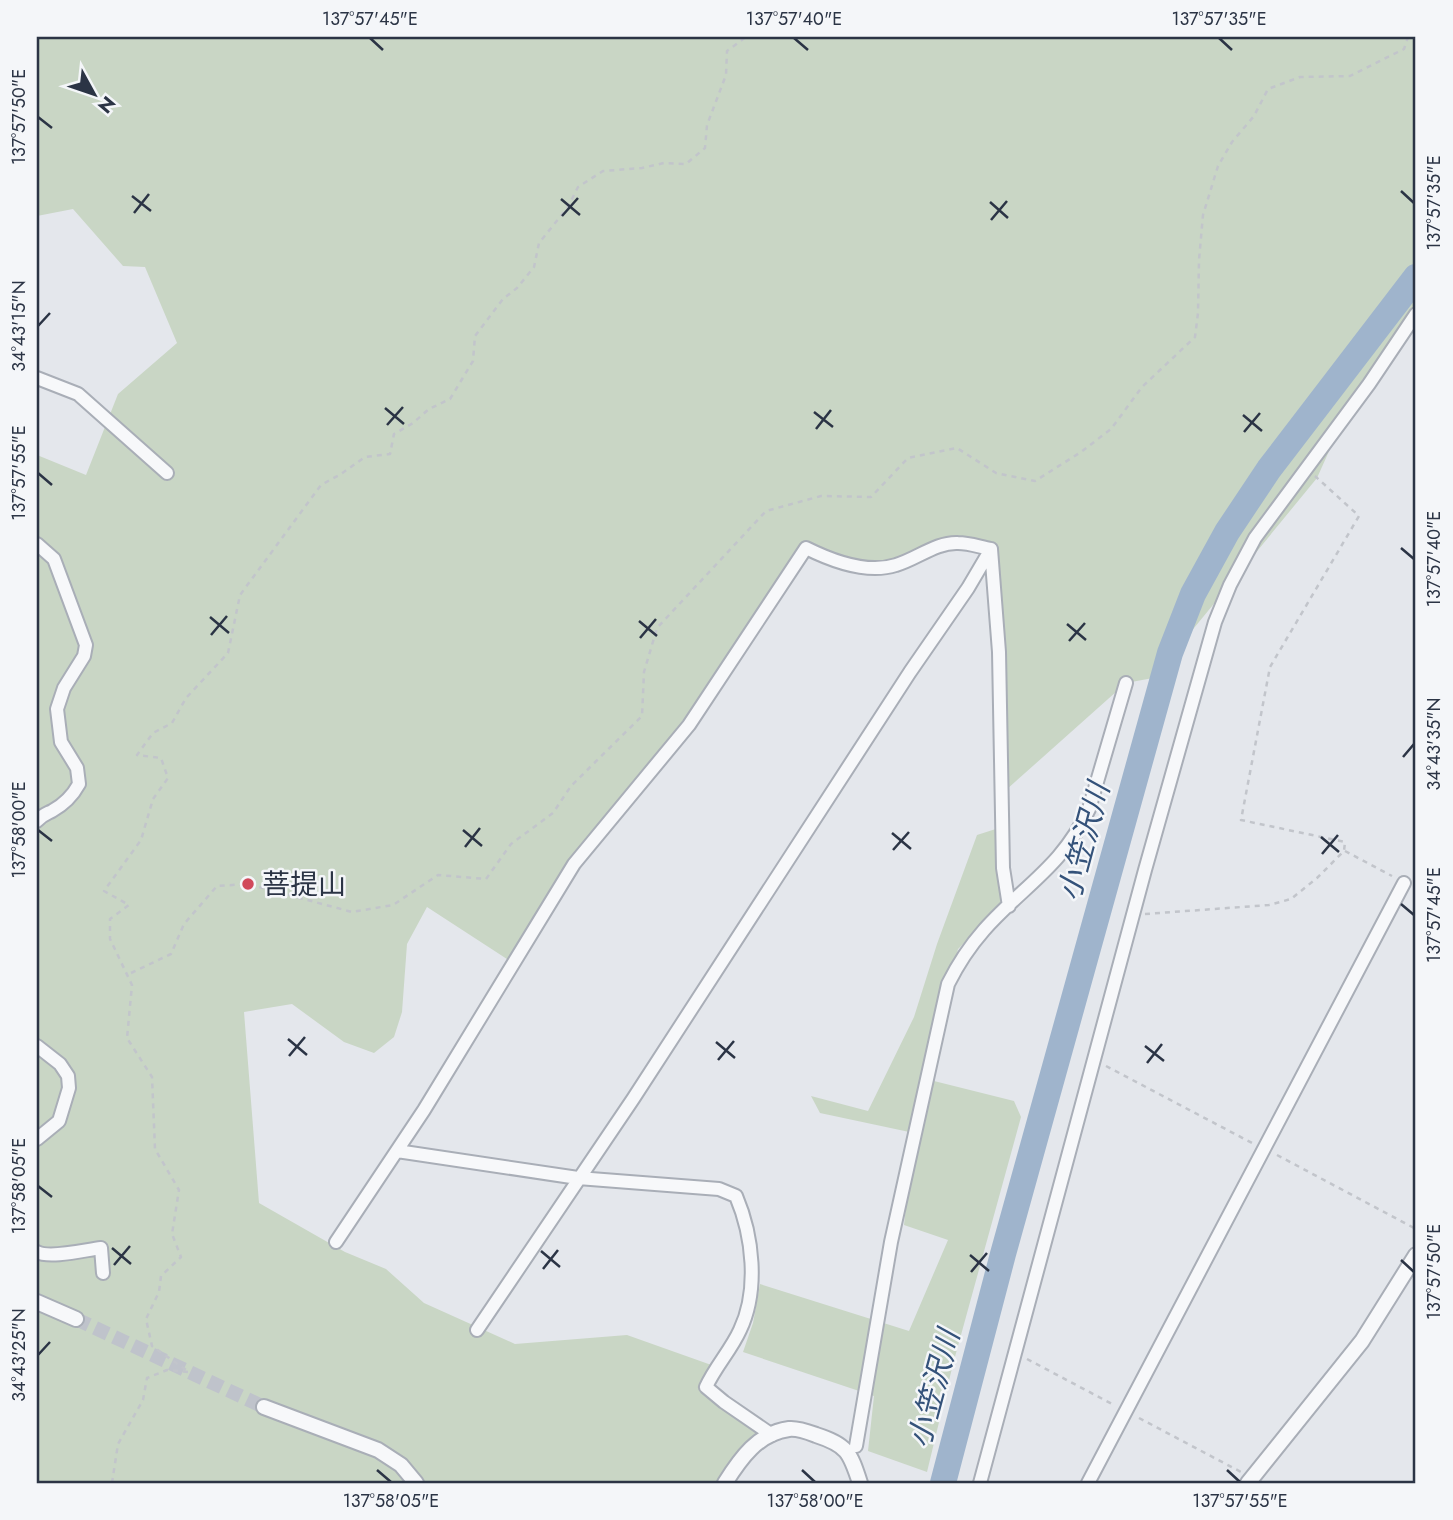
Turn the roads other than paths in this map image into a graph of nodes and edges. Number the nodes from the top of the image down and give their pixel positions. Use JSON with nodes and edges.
{"nodes":[{"id":1,"x":1416,"y":314,"type":"edge"},
{"id":2,"x":37,"y":378,"type":"edge"},
{"id":3,"x":167,"y":473,"type":"dead end"},
{"id":4,"x":37,"y":544,"type":"edge"},
{"id":5,"x":991,"y":549,"type":"junction"},
{"id":6,"x":1126,"y":683,"type":"dead end"},
{"id":7,"x":37,"y":821,"type":"edge"},
{"id":8,"x":1404,"y":883,"type":"road end"},
{"id":9,"x":1009,"y":906,"type":"junction"},
{"id":10,"x":37,"y":1045,"type":"edge"},
{"id":11,"x":37,"y":1139,"type":"edge"},
{"id":12,"x":397,"y":1151,"type":"junction"},
{"id":13,"x":578,"y":1178,"type":"junction"},
{"id":14,"x":335,"y":1242,"type":"dead end"},
{"id":15,"x":37,"y":1252,"type":"edge"},
{"id":16,"x":1416,"y":1255,"type":"edge"},
{"id":17,"x":103,"y":1273,"type":"dead end"},
{"id":18,"x":37,"y":1302,"type":"edge"},
{"id":19,"x":76,"y":1319,"type":"tunnel mouth"},
{"id":20,"x":477,"y":1330,"type":"dead end"},
{"id":21,"x":264,"y":1407,"type":"tunnel mouth"},
{"id":22,"x":772,"y":1435,"type":"junction"},
{"id":23,"x":856,"y":1447,"type":"dead end"},
{"id":24,"x":415,"y":1483,"type":"edge"},
{"id":25,"x":725,"y":1483,"type":"edge"},
{"id":26,"x":860,"y":1483,"type":"edge"},
{"id":27,"x":980,"y":1483,"type":"edge"},
{"id":28,"x":1088,"y":1483,"type":"edge"},
{"id":29,"x":1248,"y":1483,"type":"edge"}],
"edges":[{"from":1,"to":27,"type":"street"},
{"from":2,"to":3,"type":"street"},
{"from":4,"to":7,"type":"street"},
{"from":5,"to":9,"type":"street"},
{"from":5,"to":12,"type":"street"},
{"from":5,"to":13,"type":"street"},
{"from":6,"to":9,"type":"street"},
{"from":8,"to":28,"type":"street"},
{"from":9,"to":23,"type":"street"},
{"from":10,"to":11,"type":"street"},
{"from":12,"to":13,"type":"street"},
{"from":12,"to":14,"type":"street"},
{"from":13,"to":20,"type":"street"},
{"from":13,"to":22,"type":"street"},
{"from":15,"to":17,"type":"street"},
{"from":16,"to":29,"type":"street"},
{"from":18,"to":19,"type":"street"},
{"from":21,"to":24,"type":"street"},
{"from":22,"to":25,"type":"street"},
{"from":22,"to":26,"type":"street"}]}
